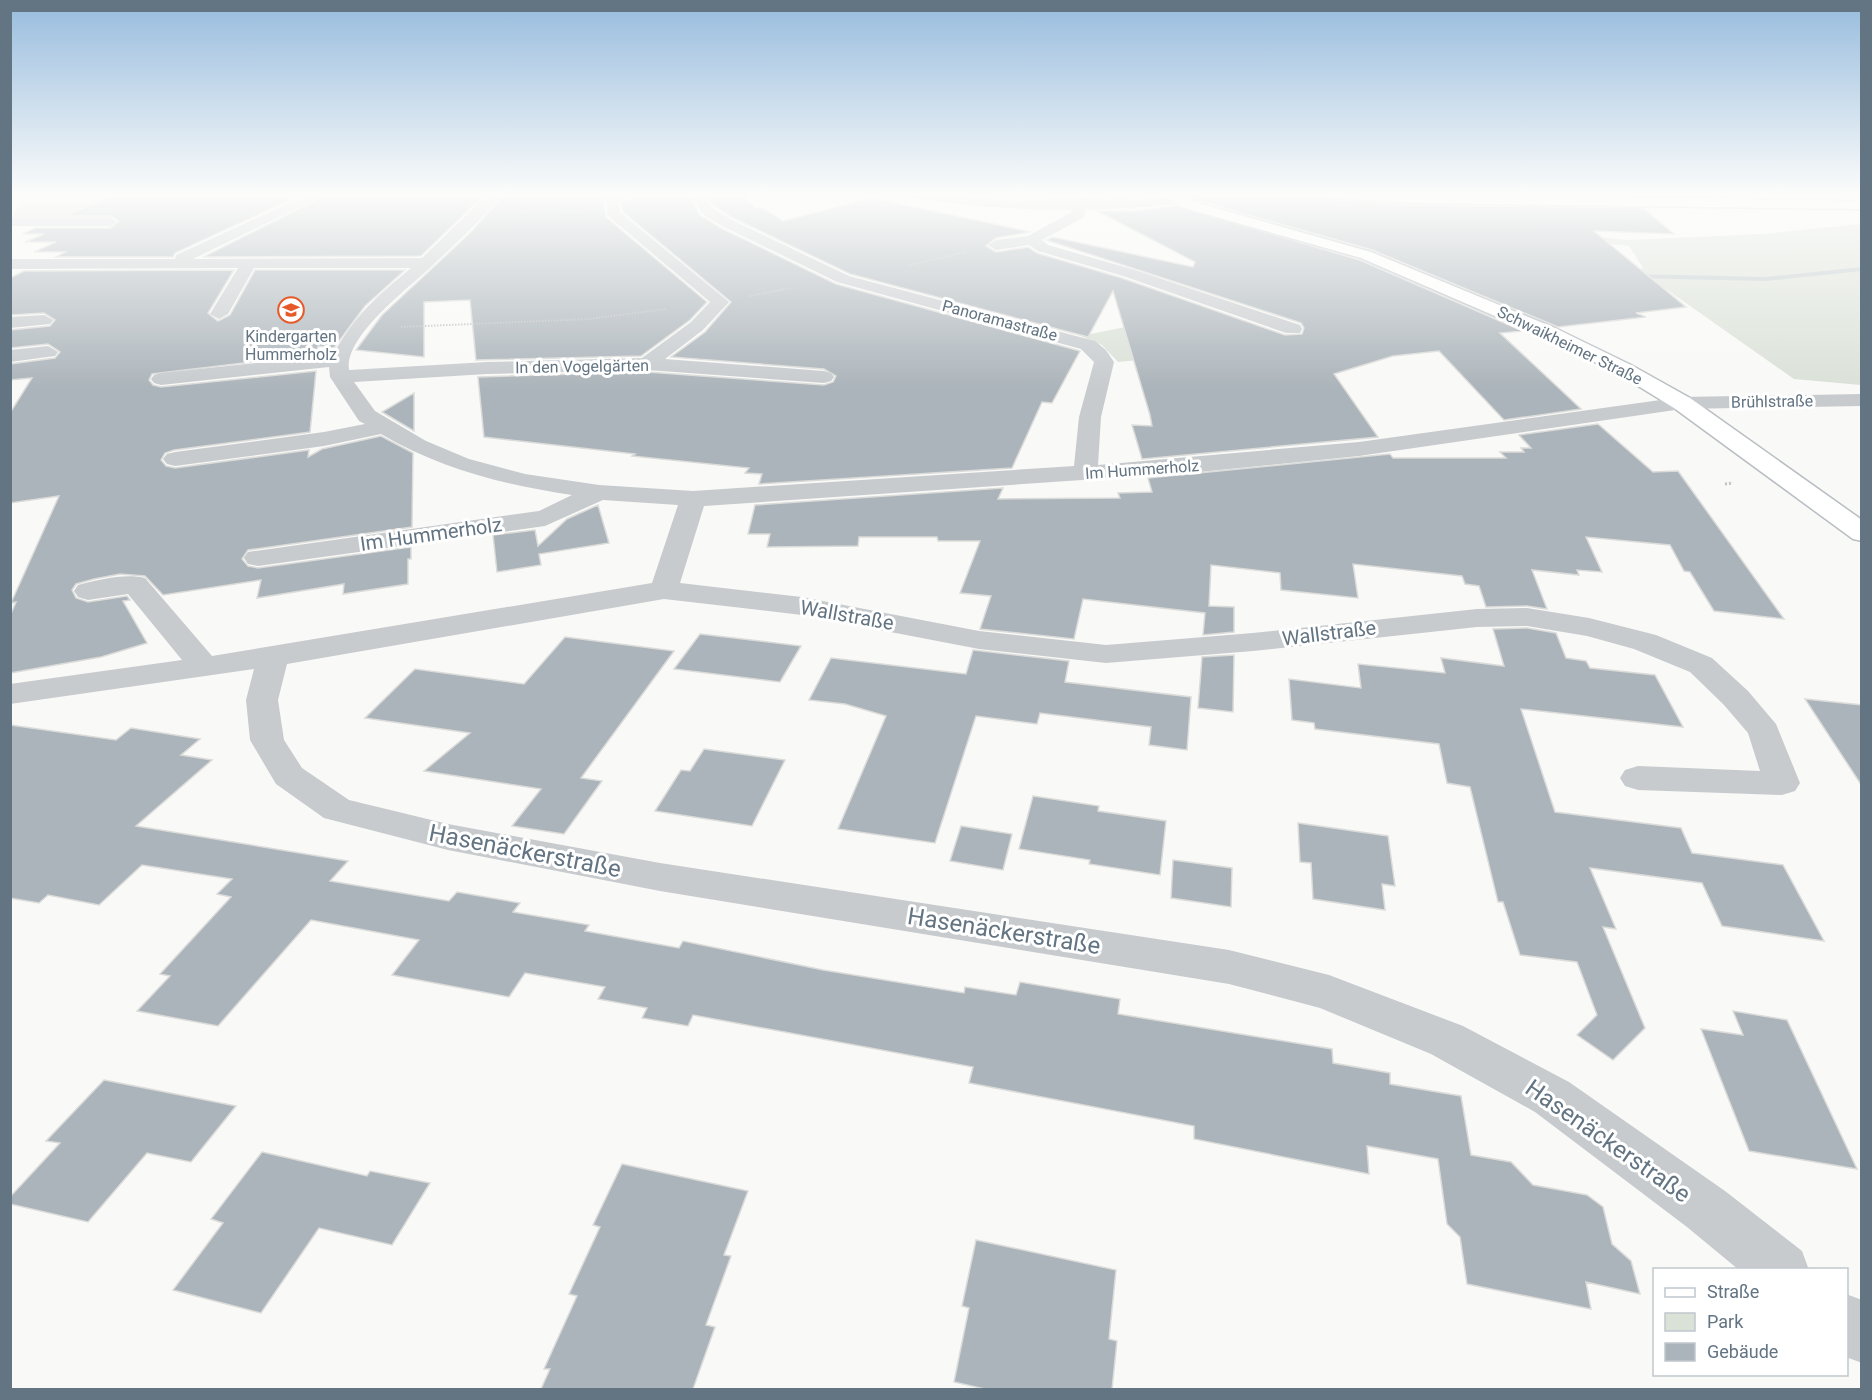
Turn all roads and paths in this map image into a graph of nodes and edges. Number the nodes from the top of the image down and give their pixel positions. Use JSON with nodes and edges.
{"nodes":[{"id":1,"x":182,"y":258,"type":"edge"},
{"id":2,"x":431,"y":258,"type":"edge"},
{"id":3,"x":667,"y":258,"type":"edge"},
{"id":4,"x":798,"y":258,"type":"edge"},
{"id":5,"x":936,"y":258,"type":"edge"},
{"id":6,"x":1079,"y":258,"type":"edge"},
{"id":7,"x":1374,"y":258,"type":"edge"},
{"id":8,"x":172,"y":263,"type":"junction"},
{"id":9,"x":249,"y":263,"type":"junction"},
{"id":10,"x":426,"y":263,"type":"junction"},
{"id":11,"x":10,"y":264,"type":"edge"},
{"id":12,"x":843,"y":279,"type":"junction"},
{"id":13,"x":720,"y":302,"type":"junction"},
{"id":14,"x":219,"y":314,"type":"dead end"},
{"id":15,"x":44,"y":320,"type":"dead end"},
{"id":16,"x":10,"y":323,"type":"edge"},
{"id":17,"x":357,"y":328,"type":"junction"},
{"id":18,"x":1293,"y":329,"type":"dead end"},
{"id":19,"x":48,"y":352,"type":"dead end"},
{"id":20,"x":10,"y":356,"type":"edge"},
{"id":21,"x":647,"y":364,"type":"junction"},
{"id":22,"x":340,"y":368,"type":"junction"},
{"id":23,"x":824,"y":377,"type":"dead end"},
{"id":24,"x":161,"y":379,"type":"dead end"},
{"id":25,"x":1862,"y":400,"type":"edge"},
{"id":26,"x":1682,"y":403,"type":"junction"},
{"id":27,"x":382,"y":427,"type":"junction"},
{"id":28,"x":175,"y":459,"type":"dead end"},
{"id":29,"x":1085,"y":473,"type":"junction"},
{"id":30,"x":599,"y":492,"type":"junction"},
{"id":31,"x":693,"y":499,"type":"junction"},
{"id":32,"x":1862,"y":532,"type":"edge"},
{"id":33,"x":258,"y":558,"type":"dead end"},
{"id":34,"x":664,"y":590,"type":"junction"},
{"id":35,"x":88,"y":591,"type":"dead end"},
{"id":36,"x":273,"y":657,"type":"junction"},
{"id":37,"x":203,"y":666,"type":"junction"},
{"id":38,"x":10,"y":694,"type":"edge"},
{"id":39,"x":1638,"y":778,"type":"dead end"},
{"id":40,"x":1781,"y":1268,"type":"edge"},
{"id":41,"x":1848,"y":1324,"type":"edge"},
{"id":42,"x":1862,"y":1334,"type":"edge"}],
"edges":[{"from":1,"to":8,"type":"street"},
{"from":2,"to":10,"type":"street"},
{"from":3,"to":13,"type":"street"},
{"from":4,"to":12,"type":"street","name":"Panoramastraße"},
{"from":5,"to":12,"type":"path"},
{"from":6,"to":18,"type":"street"},
{"from":7,"to":26,"type":"main road","name":"Schwaikheimer Straße"},
{"from":8,"to":9,"type":"street"},
{"from":8,"to":11,"type":"street"},
{"from":9,"to":10,"type":"street"},
{"from":9,"to":14,"type":"street"},
{"from":10,"to":17,"type":"street"},
{"from":12,"to":13,"type":"path"},
{"from":12,"to":29,"type":"street","name":"Panoramastraße"},
{"from":13,"to":17,"type":"path"},
{"from":13,"to":21,"type":"street"},
{"from":15,"to":16,"type":"street"},
{"from":17,"to":22,"type":"street"},
{"from":19,"to":20,"type":"street"},
{"from":21,"to":22,"type":"street","name":"In den Vogelgärten"},
{"from":21,"to":23,"type":"street","name":"In den Vogelgärten"},
{"from":22,"to":24,"type":"street"},
{"from":22,"to":27,"type":"street","name":"Im Hummerholz"},
{"from":25,"to":26,"type":"street","name":"Brühlstraße"},
{"from":26,"to":29,"type":"street","name":"Im Hummerholz"},
{"from":26,"to":32,"type":"main road","name":"Schwaikheimer Straße"},
{"from":27,"to":28,"type":"street"},
{"from":27,"to":30,"type":"street","name":"Im Hummerholz"},
{"from":29,"to":31,"type":"street","name":"Im Hummerholz"},
{"from":30,"to":31,"type":"street","name":"Im Hummerholz"},
{"from":30,"to":33,"type":"street","name":"Im Hummerholz"},
{"from":31,"to":34,"type":"street"},
{"from":34,"to":36,"type":"street"},
{"from":34,"to":39,"type":"street","name":"Wallstraße"},
{"from":35,"to":37,"type":"street"},
{"from":36,"to":37,"type":"street"},
{"from":36,"to":40,"type":"street","name":"Hasenäckerstraße"},
{"from":37,"to":38,"type":"street"},
{"from":41,"to":42,"type":"street"}]}
